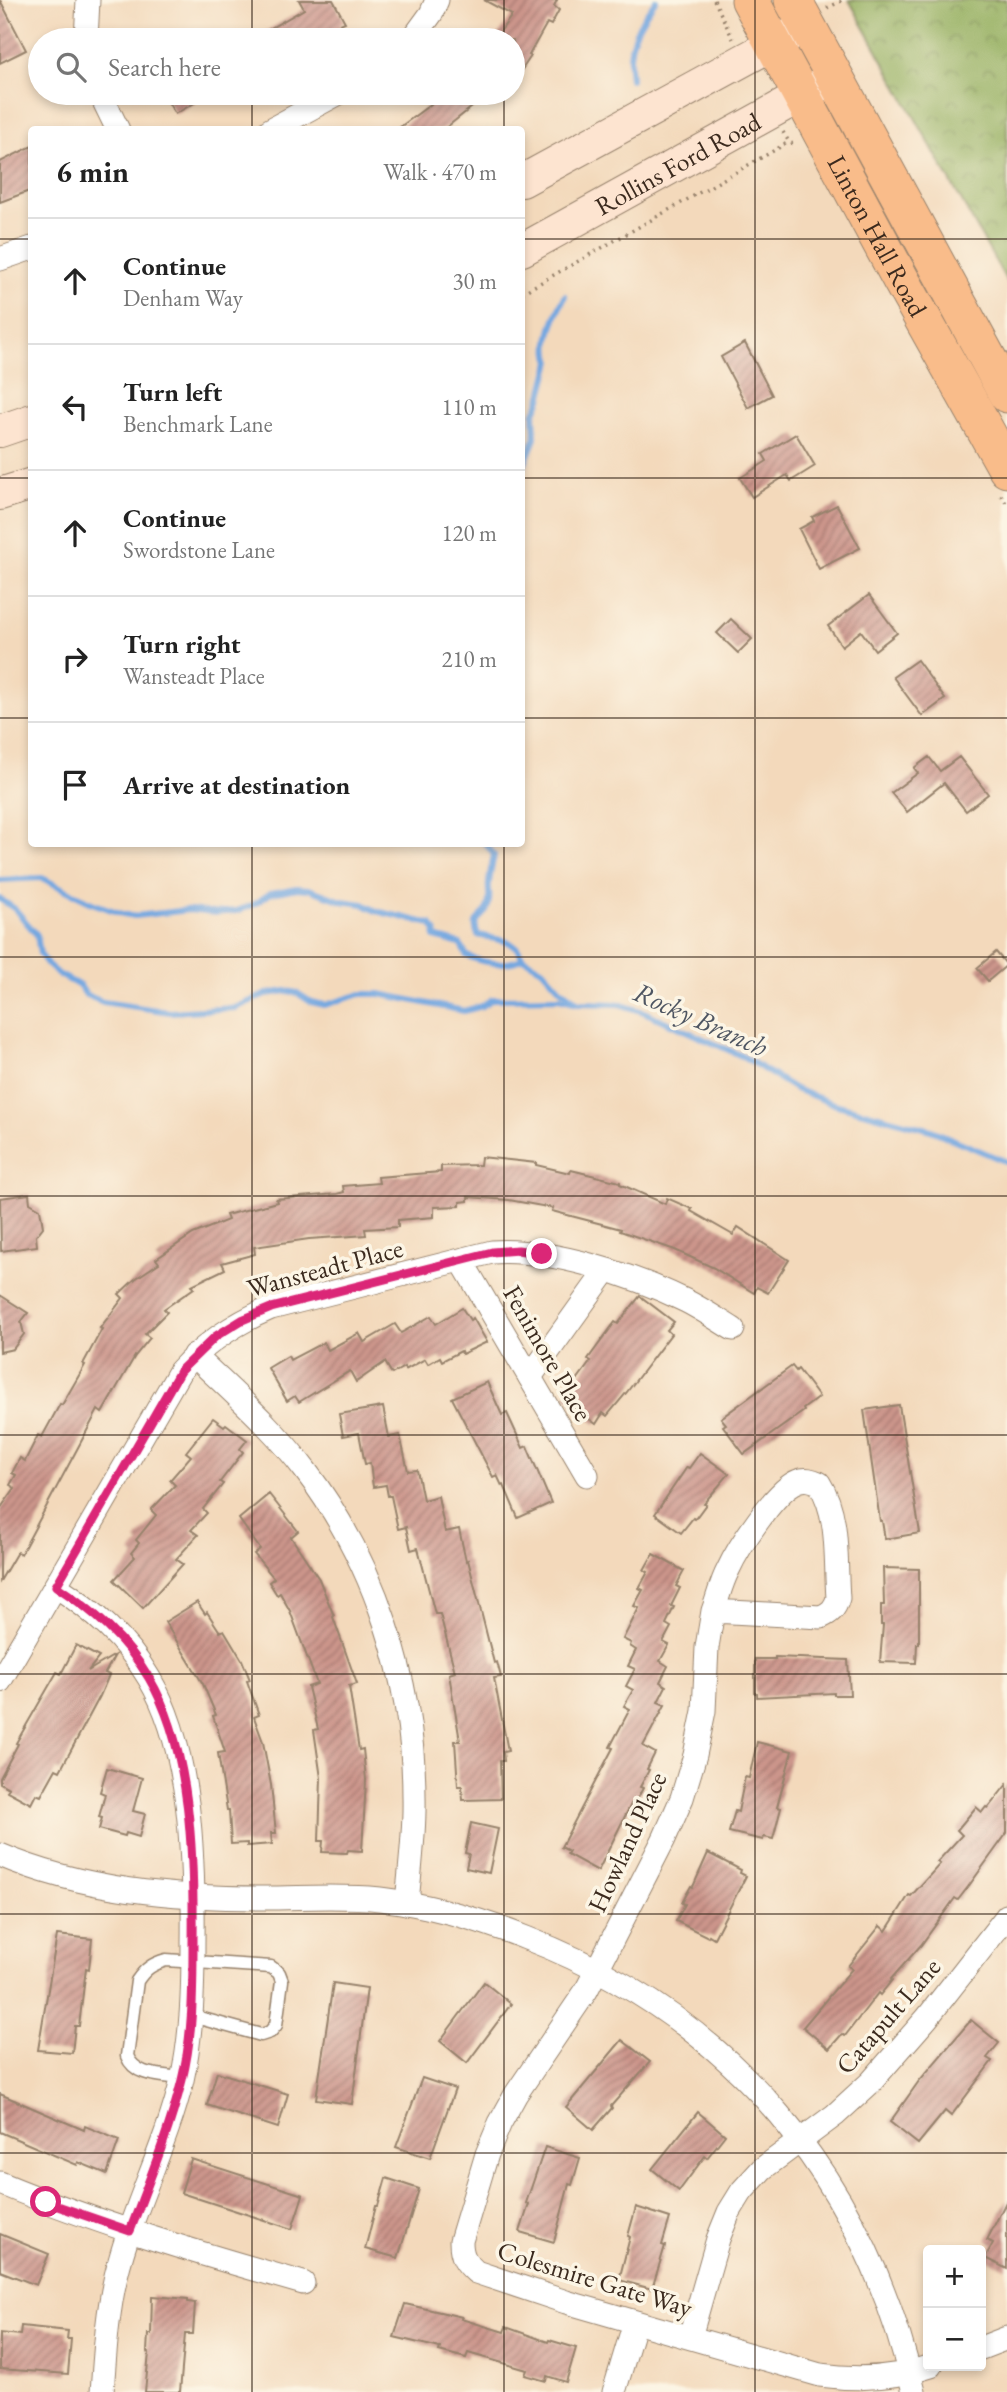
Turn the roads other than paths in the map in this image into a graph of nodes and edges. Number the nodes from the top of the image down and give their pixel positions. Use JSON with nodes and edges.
{"nodes":[{"id":1,"x":88,"y":0,"type":"edge"},
{"id":2,"x":437,"y":0,"type":"edge"},
{"id":3,"x":750,"y":0,"type":"edge"},
{"id":4,"x":799,"y":13,"type":"edge"},
{"id":5,"x":87,"y":28,"type":"edge"},
{"id":6,"x":421,"y":28,"type":"edge"},
{"id":7,"x":773,"y":44,"type":"junction"},
{"id":8,"x":833,"y":78,"type":"junction"},
{"id":9,"x":800,"y":96,"type":"junction"},
{"id":10,"x":106,"y":105,"type":"edge"},
{"id":11,"x":317,"y":105,"type":"edge"},
{"id":12,"x":116,"y":126,"type":"edge"},
{"id":13,"x":277,"y":126,"type":"edge"},
{"id":14,"x":525,"y":179,"type":"edge"},
{"id":15,"x":525,"y":248,"type":"edge"},
{"id":16,"x":28,"y":249,"type":"edge"},
{"id":17,"x":0,"y":259,"type":"edge"},
{"id":18,"x":1007,"y":394,"type":"edge"},
{"id":19,"x":28,"y":421,"type":"edge"},
{"id":20,"x":0,"y":431,"type":"edge"},
{"id":21,"x":1007,"y":469,"type":"edge"},
{"id":22,"x":28,"y":485,"type":"edge"},
{"id":23,"x":0,"y":494,"type":"edge"},
{"id":24,"x":461,"y":1260,"type":"junction"},
{"id":25,"x":606,"y":1271,"type":"junction"},
{"id":26,"x":733,"y":1329,"type":"dead end"},
{"id":27,"x":194,"y":1355,"type":"junction"},
{"id":28,"x":530,"y":1377,"type":"junction"},
{"id":29,"x":587,"y":1475,"type":"dead end"},
{"id":30,"x":56,"y":1586,"type":"junction"},
{"id":31,"x":713,"y":1611,"type":"junction"},
{"id":32,"x":0,"y":1681,"type":"edge"},
{"id":33,"x":0,"y":1855,"type":"edge"},
{"id":34,"x":193,"y":1896,"type":"junction"},
{"id":35,"x":407,"y":1903,"type":"junction"},
{"id":36,"x":1007,"y":1916,"type":"edge"},
{"id":37,"x":193,"y":1962,"type":"junction"},
{"id":38,"x":597,"y":1968,"type":"junction"},
{"id":39,"x":192,"y":2016,"type":"junction"},
{"id":40,"x":182,"y":2078,"type":"junction"},
{"id":41,"x":799,"y":2142,"type":"junction"},
{"id":42,"x":0,"y":2183,"type":"edge"},
{"id":43,"x":130,"y":2231,"type":"junction"},
{"id":44,"x":303,"y":2283,"type":"dead end"},
{"id":45,"x":635,"y":2322,"type":"junction"},
{"id":46,"x":690,"y":2337,"type":"junction"},
{"id":47,"x":1007,"y":2338,"type":"edge"},
{"id":48,"x":986,"y":2346,"type":"edge"},
{"id":49,"x":918,"y":2377,"type":"edge"},
{"id":50,"x":102,"y":2392,"type":"edge"},
{"id":51,"x":614,"y":2392,"type":"edge"}],
"edges":[{"from":1,"to":5,"type":"street"},
{"from":2,"to":6,"type":"street"},
{"from":3,"to":7,"type":"main road","name":"Linton Hall Road"},
{"from":4,"to":7,"type":"main road"},
{"from":4,"to":8,"type":"main road","name":"Linton Hall Road"},
{"from":7,"to":9,"type":"main road","name":"Linton Hall Road"},
{"from":7,"to":14,"type":"main road"},
{"from":8,"to":9,"type":"main road","name":"Rollins Ford Road"},
{"from":8,"to":18,"type":"main road","name":"Linton Hall Road"},
{"from":9,"to":15,"type":"main road","name":"Rollins Ford Road"},
{"from":9,"to":21,"type":"main road","name":"Linton Hall Road"},
{"from":10,"to":12,"type":"street"},
{"from":11,"to":13,"type":"street"},
{"from":16,"to":17,"type":"street"},
{"from":19,"to":20,"type":"main road"},
{"from":22,"to":23,"type":"main road"},
{"from":24,"to":25,"type":"street","name":"Wansteadt Place"},
{"from":24,"to":27,"type":"street","name":"Wansteadt Place"},
{"from":24,"to":28,"type":"street","name":"Fenimore Place"},
{"from":25,"to":26,"type":"street","name":"Wansteadt Place"},
{"from":25,"to":28,"type":"street"},
{"from":27,"to":30,"type":"street","name":"Wansteadt Place"},
{"from":27,"to":35,"type":"street"},
{"from":28,"to":29,"type":"street","name":"Fenimore Place"},
{"from":30,"to":32,"type":"street","name":"Wansteadt Place"},
{"from":30,"to":34,"type":"street"},
{"from":31,"to":31,"type":"street","name":"Howland Place"},
{"from":31,"to":38,"type":"street","name":"Howland Place"},
{"from":33,"to":34,"type":"street"},
{"from":34,"to":35,"type":"street"},
{"from":34,"to":37,"type":"street"},
{"from":35,"to":38,"type":"street"},
{"from":36,"to":41,"type":"street","name":"Catapult Lane"},
{"from":37,"to":39,"type":"street"},
{"from":37,"to":39,"type":"lane"},
{"from":37,"to":40,"type":"lane"},
{"from":38,"to":41,"type":"street"},
{"from":38,"to":45,"type":"street","name":"Colesmire Gate Way"},
{"from":39,"to":40,"type":"street"},
{"from":40,"to":43,"type":"street"},
{"from":41,"to":46,"type":"street","name":"Catapult Lane"},
{"from":41,"to":49,"type":"street"},
{"from":42,"to":43,"type":"street"},
{"from":43,"to":44,"type":"street"},
{"from":43,"to":50,"type":"street"},
{"from":45,"to":46,"type":"street","name":"Colesmire Gate Way"},
{"from":45,"to":51,"type":"street"},
{"from":46,"to":49,"type":"street","name":"Colesmire Gate Way"},
{"from":47,"to":48,"type":"street"}]}
